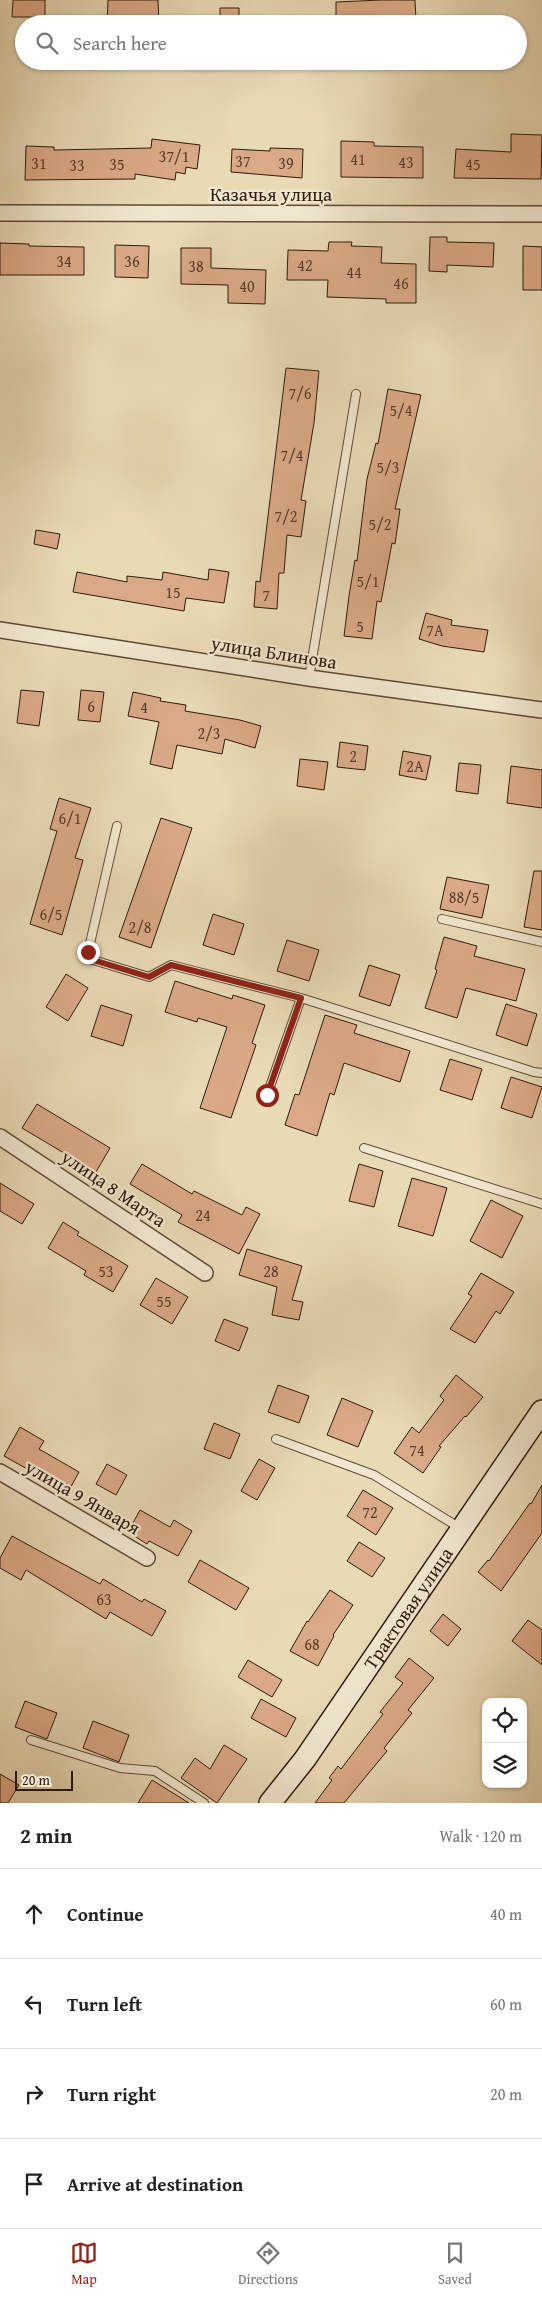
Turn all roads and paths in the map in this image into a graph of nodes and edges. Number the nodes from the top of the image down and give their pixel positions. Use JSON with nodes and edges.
{"nodes":[{"id":1,"x":0,"y":213,"type":"edge"},
{"id":2,"x":542,"y":214,"type":"edge"},
{"id":3,"x":356,"y":394,"type":"dead end"},
{"id":4,"x":0,"y":630,"type":"edge"},
{"id":5,"x":308,"y":678,"type":"junction"},
{"id":6,"x":542,"y":710,"type":"edge"},
{"id":7,"x":117,"y":826,"type":"dead end"},
{"id":8,"x":442,"y":919,"type":"dead end"},
{"id":9,"x":542,"y":942,"type":"edge"},
{"id":10,"x":301,"y":998,"type":"junction"},
{"id":11,"x":542,"y":1073,"type":"edge"},
{"id":12,"x":267,"y":1095,"type":"dead end"},
{"id":13,"x":0,"y":1137,"type":"edge"},
{"id":14,"x":364,"y":1148,"type":"dead end"},
{"id":15,"x":542,"y":1204,"type":"edge"},
{"id":16,"x":205,"y":1272,"type":"dead end"},
{"id":17,"x":542,"y":1411,"type":"edge"},
{"id":18,"x":276,"y":1439,"type":"dead end"},
{"id":19,"x":0,"y":1472,"type":"edge"},
{"id":20,"x":463,"y":1530,"type":"junction"},
{"id":21,"x":147,"y":1558,"type":"dead end"},
{"id":22,"x":31,"y":1740,"type":"dead end"},
{"id":23,"x":204,"y":1803,"type":"edge"},
{"id":24,"x":270,"y":1803,"type":"edge"}],
"edges":[{"from":1,"to":2,"type":"street","name":"Казачья улица"},
{"from":3,"to":5,"type":"lane"},
{"from":4,"to":5,"type":"street","name":"улица Блинова"},
{"from":5,"to":6,"type":"street","name":"улица Блинова"},
{"from":7,"to":10,"type":"lane"},
{"from":8,"to":9,"type":"lane"},
{"from":10,"to":11,"type":"lane"},
{"from":10,"to":12,"type":"lane"},
{"from":13,"to":16,"type":"street","name":"улица 8 Марта"},
{"from":14,"to":15,"type":"lane"},
{"from":17,"to":20,"type":"street","name":"Трактовая улица"},
{"from":18,"to":20,"type":"lane"},
{"from":19,"to":21,"type":"street","name":"улица 9 Января"},
{"from":20,"to":24,"type":"street","name":"Трактовая улица"},
{"from":22,"to":23,"type":"lane"}]}
